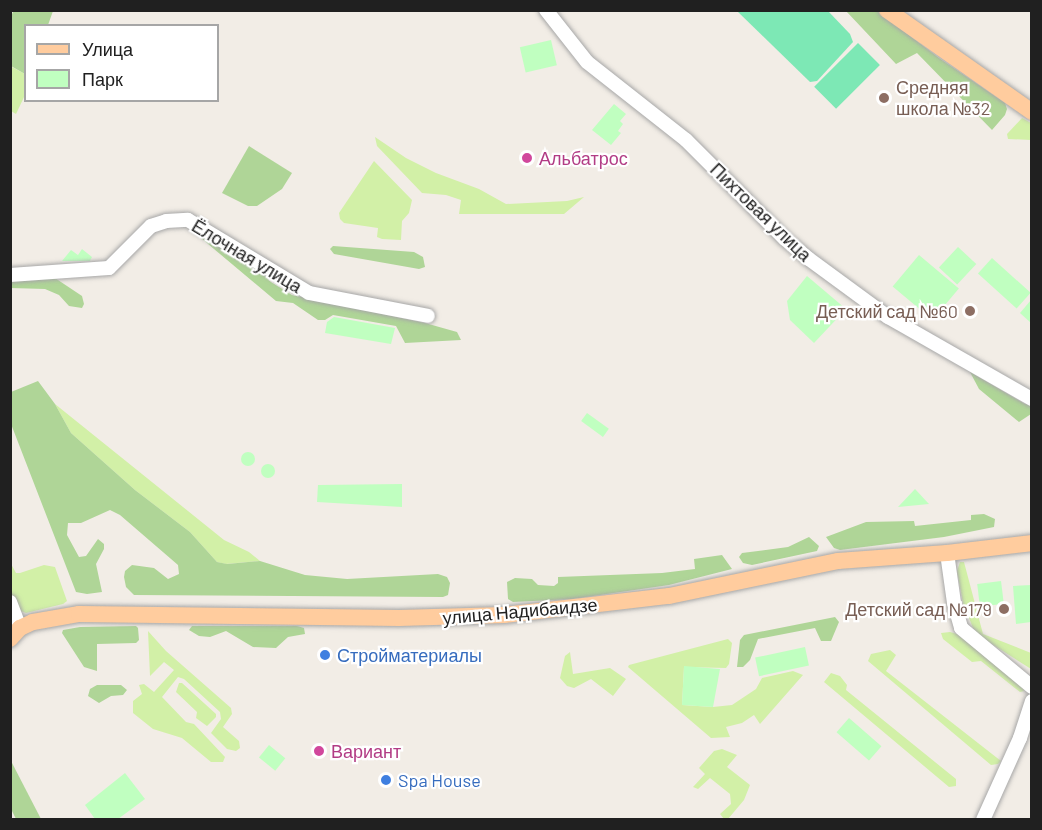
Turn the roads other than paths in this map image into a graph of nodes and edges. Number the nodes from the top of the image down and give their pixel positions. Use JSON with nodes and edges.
{"nodes":[{"id":1,"x":546,"y":10,"type":"edge"},
{"id":2,"x":888,"y":11,"type":"edge"},
{"id":3,"x":1032,"y":112,"type":"edge"},
{"id":4,"x":10,"y":274,"type":"edge"},
{"id":5,"x":428,"y":316,"type":"dead end"},
{"id":6,"x":1032,"y":399,"type":"edge"},
{"id":7,"x":1032,"y":543,"type":"edge"},
{"id":8,"x":947,"y":553,"type":"junction"},
{"id":9,"x":10,"y":602,"type":"edge"},
{"id":10,"x":15,"y":633,"type":"edge"},
{"id":11,"x":1032,"y":687,"type":"edge"},
{"id":12,"x":1032,"y":701,"type":"edge"},
{"id":13,"x":983,"y":819,"type":"edge"}],
"edges":[{"from":1,"to":6,"type":"street","name":"Пихтовая улица"},
{"from":2,"to":3,"type":"main road"},
{"from":4,"to":5,"type":"street","name":"Ёлочная улица"},
{"from":7,"to":8,"type":"main road","name":"улица Надибаидзе"},
{"from":8,"to":10,"type":"main road","name":"улица Надибаидзе"},
{"from":8,"to":11,"type":"street"},
{"from":9,"to":10,"type":"street"},
{"from":12,"to":13,"type":"street"}]}
